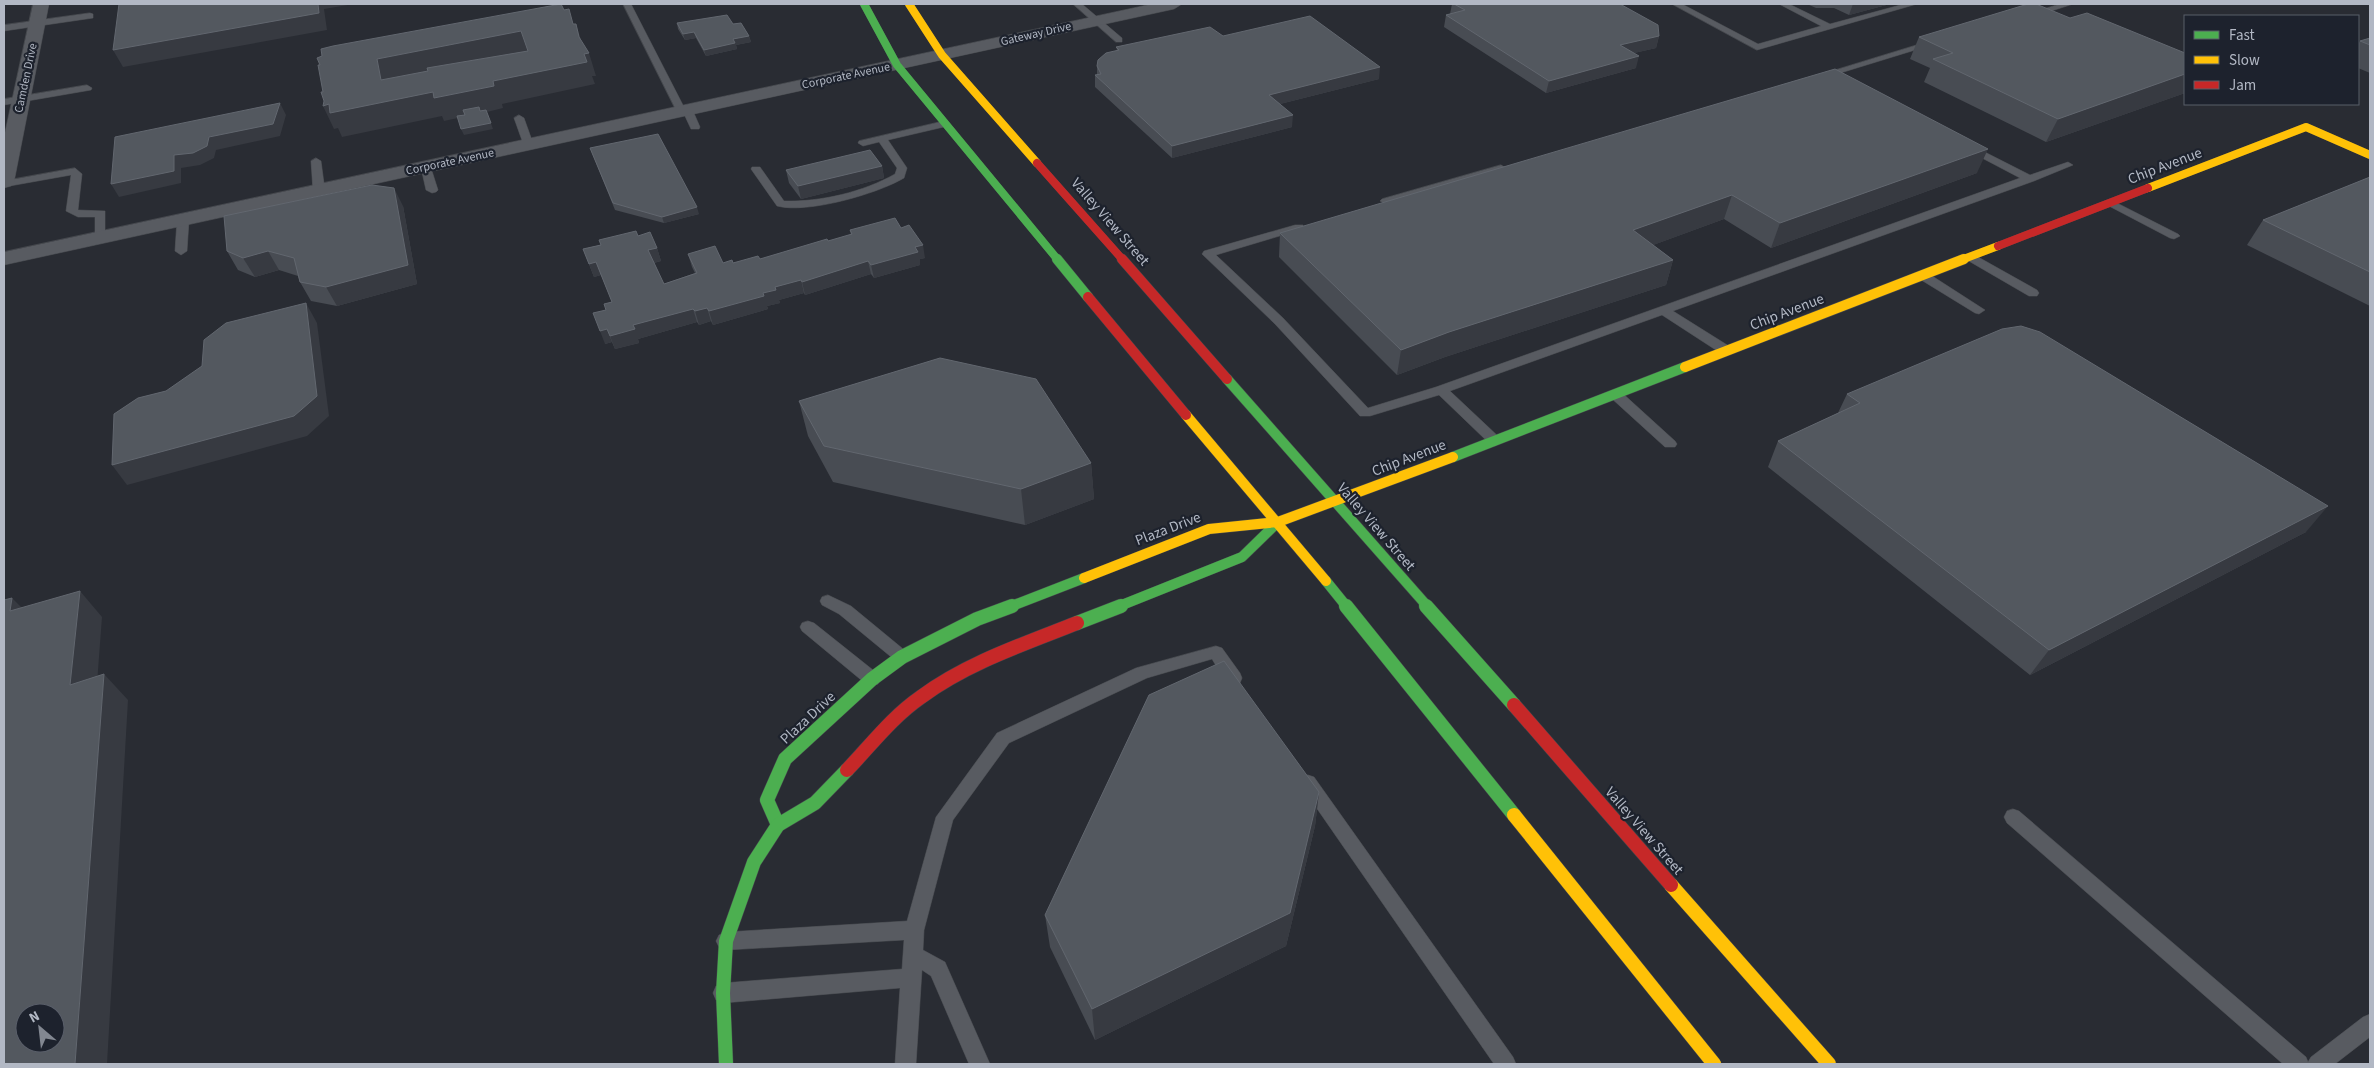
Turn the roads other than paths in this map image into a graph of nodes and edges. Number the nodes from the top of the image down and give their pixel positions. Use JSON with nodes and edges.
{"nodes":[{"id":1,"x":41,"y":4,"type":"edge"},
{"id":2,"x":627,"y":4,"type":"edge"},
{"id":3,"x":864,"y":4,"type":"edge"},
{"id":4,"x":909,"y":4,"type":"edge"},
{"id":5,"x":1077,"y":4,"type":"edge"},
{"id":6,"x":1174,"y":4,"type":"edge"},
{"id":7,"x":1676,"y":4,"type":"edge"},
{"id":8,"x":1783,"y":4,"type":"edge"},
{"id":9,"x":1913,"y":4,"type":"edge"},
{"id":10,"x":2069,"y":4,"type":"edge"},
{"id":11,"x":90,"y":16,"type":"dead end"},
{"id":12,"x":2022,"y":18,"type":"edge"},
{"id":13,"x":1096,"y":21,"type":"junction"},
{"id":14,"x":38,"y":22,"type":"junction"},
{"id":15,"x":1829,"y":27,"type":"junction"},
{"id":16,"x":4,"y":28,"type":"edge"},
{"id":17,"x":1948,"y":39,"type":"edge"},
{"id":18,"x":1119,"y":40,"type":"dead end"},
{"id":19,"x":942,"y":55,"type":"junction"},
{"id":20,"x":897,"y":65,"type":"junction"},
{"id":21,"x":1829,"y":73,"type":"junction"},
{"id":22,"x":1812,"y":78,"type":"edge"},
{"id":23,"x":1846,"y":82,"type":"edge"},
{"id":24,"x":87,"y":88,"type":"dead end"},
{"id":25,"x":22,"y":99,"type":"junction"},
{"id":26,"x":4,"y":102,"type":"edge"},
{"id":27,"x":688,"y":117,"type":"junction"},
{"id":28,"x":519,"y":118,"type":"dead end"},
{"id":29,"x":944,"y":124,"type":"junction"},
{"id":30,"x":10,"y":127,"type":"edge"},
{"id":31,"x":882,"y":139,"type":"junction"},
{"id":32,"x":1960,"y":142,"type":"edge"},
{"id":33,"x":863,"y":143,"type":"dead end"},
{"id":34,"x":528,"y":146,"type":"junction"},
{"id":35,"x":2370,"y":155,"type":"edge"},
{"id":36,"x":316,"y":160,"type":"dead end"},
{"id":37,"x":1516,"y":163,"type":"edge"},
{"id":38,"x":2068,"y":165,"type":"dead end"},
{"id":39,"x":426,"y":168,"type":"junction"},
{"id":40,"x":756,"y":169,"type":"dead end"},
{"id":41,"x":2030,"y":179,"type":"junction"},
{"id":42,"x":4,"y":183,"type":"edge"},
{"id":43,"x":432,"y":190,"type":"dead end"},
{"id":44,"x":319,"y":191,"type":"junction"},
{"id":45,"x":2111,"y":203,"type":"junction"},
{"id":46,"x":1375,"y":205,"type":"edge"},
{"id":47,"x":183,"y":220,"type":"junction"},
{"id":48,"x":1310,"y":224,"type":"edge"},
{"id":49,"x":2174,"y":236,"type":"dead end"},
{"id":50,"x":101,"y":238,"type":"junction"},
{"id":51,"x":181,"y":250,"type":"dead end"},
{"id":52,"x":1971,"y":256,"type":"junction"},
{"id":53,"x":4,"y":259,"type":"edge"},
{"id":54,"x":1922,"y":276,"type":"junction"},
{"id":55,"x":2033,"y":293,"type":"dead end"},
{"id":56,"x":1663,"y":310,"type":"junction"},
{"id":57,"x":1979,"y":310,"type":"dead end"},
{"id":58,"x":1727,"y":351,"type":"junction"},
{"id":59,"x":1441,"y":390,"type":"junction"},
{"id":60,"x":1615,"y":394,"type":"junction"},
{"id":61,"x":1495,"y":441,"type":"junction"},
{"id":62,"x":1670,"y":444,"type":"dead end"},
{"id":63,"x":1334,"y":503,"type":"junction"},
{"id":64,"x":1278,"y":522,"type":"junction"},
{"id":65,"x":828,"y":601,"type":"dead end"},
{"id":66,"x":808,"y":627,"type":"dead end"},
{"id":67,"x":902,"y":657,"type":"junction"},
{"id":68,"x":872,"y":679,"type":"junction"},
{"id":69,"x":1243,"y":690,"type":"edge"},
{"id":70,"x":1297,"y":767,"type":"edge"},
{"id":71,"x":2013,"y":817,"type":"dead end"},
{"id":72,"x":778,"y":825,"type":"junction"},
{"id":73,"x":914,"y":930,"type":"junction"},
{"id":74,"x":726,"y":941,"type":"junction"},
{"id":75,"x":913,"y":955,"type":"junction"},
{"id":76,"x":912,"y":978,"type":"junction"},
{"id":77,"x":723,"y":993,"type":"junction"},
{"id":78,"x":2370,"y":1024,"type":"edge"},
{"id":79,"x":726,"y":1064,"type":"edge"},
{"id":80,"x":906,"y":1064,"type":"edge"},
{"id":81,"x":980,"y":1064,"type":"edge"},
{"id":82,"x":1506,"y":1064,"type":"edge"},
{"id":83,"x":1714,"y":1064,"type":"edge"},
{"id":84,"x":1829,"y":1064,"type":"edge"},
{"id":85,"x":2299,"y":1064,"type":"edge"},
{"id":86,"x":2318,"y":1064,"type":"edge"}],
"edges":[{"from":1,"to":14,"type":"street","name":"Camden Drive"},
{"from":2,"to":27,"type":"lane"},
{"from":3,"to":20,"type":"main road"},
{"from":4,"to":19,"type":"main road","name":"Valley View Street"},
{"from":5,"to":13,"type":"lane"},
{"from":6,"to":13,"type":"street","name":"Gateway Drive"},
{"from":7,"to":15,"type":"lane"},
{"from":8,"to":15,"type":"lane"},
{"from":9,"to":15,"type":"lane"},
{"from":10,"to":12,"type":"lane"},
{"from":11,"to":14,"type":"lane"},
{"from":13,"to":18,"type":"lane"},
{"from":13,"to":19,"type":"street","name":"Gateway Drive"},
{"from":14,"to":16,"type":"lane"},
{"from":14,"to":25,"type":"street","name":"Camden Drive"},
{"from":17,"to":21,"type":"lane"},
{"from":19,"to":20,"type":"street","name":"Gateway Drive"},
{"from":19,"to":63,"type":"main road","name":"Valley View Street"},
{"from":20,"to":27,"type":"street","name":"Corporate Avenue"},
{"from":20,"to":29,"type":"main road"},
{"from":21,"to":22,"type":"lane"},
{"from":21,"to":23,"type":"lane"},
{"from":24,"to":25,"type":"lane"},
{"from":25,"to":26,"type":"lane"},
{"from":25,"to":30,"type":"street","name":"Camden Drive"},
{"from":27,"to":34,"type":"street","name":"Corporate Avenue"},
{"from":28,"to":34,"type":"lane"},
{"from":29,"to":31,"type":"lane"},
{"from":29,"to":64,"type":"main road"},
{"from":30,"to":42,"type":"street","name":"Camden Drive"},
{"from":31,"to":33,"type":"lane"},
{"from":31,"to":40,"type":"lane"},
{"from":32,"to":41,"type":"lane"},
{"from":34,"to":39,"type":"street","name":"Corporate Avenue"},
{"from":35,"to":45,"type":"main road","name":"Chip Avenue"},
{"from":36,"to":44,"type":"lane"},
{"from":37,"to":46,"type":"lane"},
{"from":38,"to":41,"type":"lane"},
{"from":39,"to":43,"type":"lane"},
{"from":39,"to":44,"type":"street","name":"Corporate Avenue"},
{"from":41,"to":56,"type":"lane"},
{"from":42,"to":50,"type":"lane"},
{"from":44,"to":47,"type":"street","name":"Corporate Avenue"},
{"from":45,"to":49,"type":"lane"},
{"from":45,"to":52,"type":"main road","name":"Chip Avenue"},
{"from":47,"to":50,"type":"street","name":"Corporate Avenue"},
{"from":47,"to":51,"type":"lane"},
{"from":48,"to":59,"type":"lane"},
{"from":50,"to":53,"type":"street","name":"Corporate Avenue"},
{"from":52,"to":54,"type":"main road","name":"Chip Avenue"},
{"from":52,"to":55,"type":"lane"},
{"from":54,"to":57,"type":"lane"},
{"from":54,"to":58,"type":"main road","name":"Chip Avenue"},
{"from":56,"to":58,"type":"lane"},
{"from":56,"to":59,"type":"lane"},
{"from":58,"to":60,"type":"main road","name":"Chip Avenue"},
{"from":59,"to":61,"type":"lane"},
{"from":60,"to":61,"type":"main road","name":"Chip Avenue"},
{"from":60,"to":62,"type":"lane"},
{"from":61,"to":63,"type":"main road","name":"Chip Avenue"},
{"from":63,"to":64,"type":"main road","name":"Chip Avenue"},
{"from":63,"to":84,"type":"main road","name":"Valley View Street"},
{"from":64,"to":67,"type":"main road","name":"Plaza Drive"},
{"from":64,"to":72,"type":"main road"},
{"from":64,"to":83,"type":"main road"},
{"from":65,"to":67,"type":"lane"},
{"from":66,"to":68,"type":"lane"},
{"from":67,"to":68,"type":"main road","name":"Plaza Drive"},
{"from":68,"to":72,"type":"main road","name":"Plaza Drive"},
{"from":69,"to":73,"type":"lane"},
{"from":70,"to":82,"type":"lane"},
{"from":71,"to":85,"type":"lane"},
{"from":72,"to":74,"type":"main road"},
{"from":73,"to":74,"type":"lane"},
{"from":73,"to":75,"type":"lane"},
{"from":74,"to":77,"type":"main road"},
{"from":75,"to":76,"type":"lane"},
{"from":75,"to":81,"type":"lane"},
{"from":76,"to":77,"type":"lane"},
{"from":76,"to":80,"type":"lane"},
{"from":77,"to":79,"type":"main road"},
{"from":78,"to":86,"type":"lane"}]}
